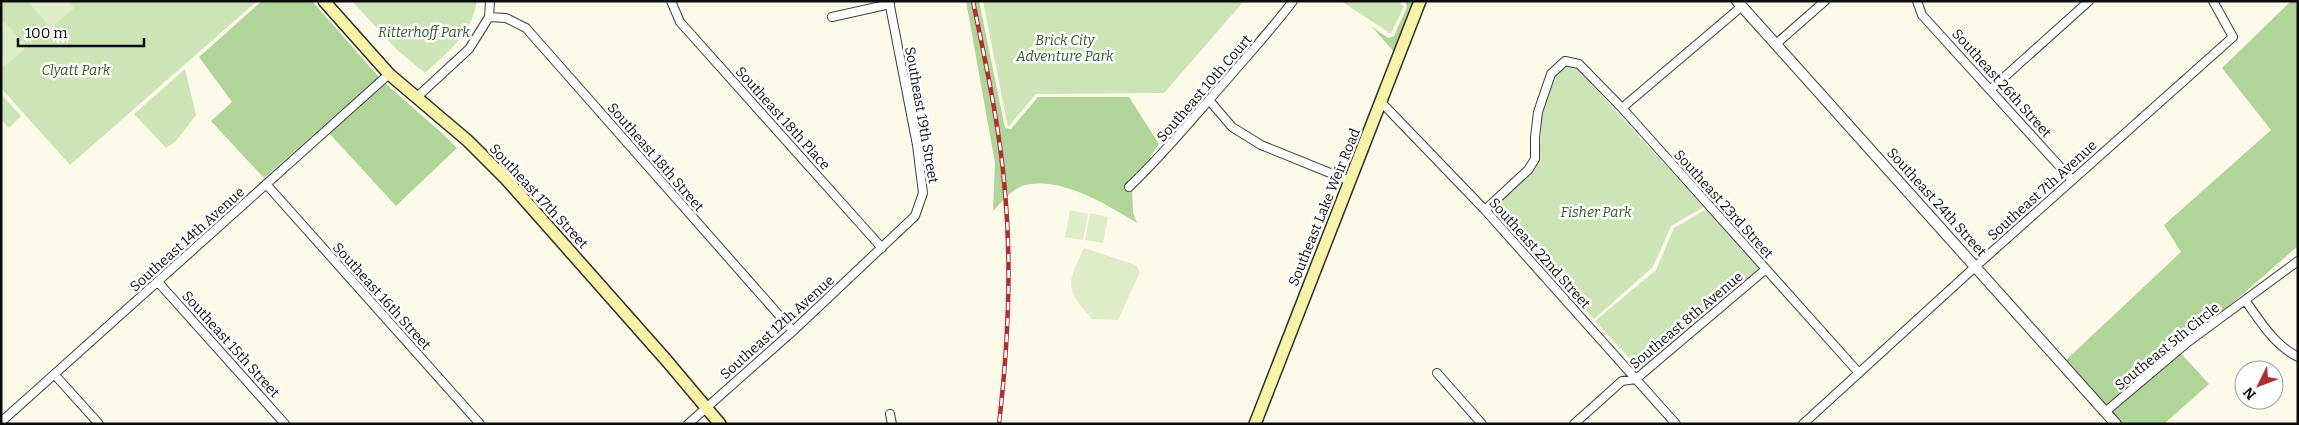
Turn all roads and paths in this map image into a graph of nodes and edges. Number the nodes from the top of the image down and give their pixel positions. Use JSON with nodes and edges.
{"nodes":[{"id":1,"x":324,"y":1,"type":"edge"},
{"id":2,"x":490,"y":1,"type":"edge"},
{"id":3,"x":671,"y":1,"type":"edge"},
{"id":4,"x":1293,"y":1,"type":"edge"},
{"id":5,"x":1825,"y":1,"type":"edge"},
{"id":6,"x":1917,"y":1,"type":"edge"},
{"id":7,"x":2088,"y":1,"type":"edge"},
{"id":8,"x":2213,"y":1,"type":"edge"},
{"id":9,"x":890,"y":2,"type":"edge"},
{"id":10,"x":1417,"y":2,"type":"edge"},
{"id":11,"x":1739,"y":4,"type":"edge"},
{"id":12,"x":489,"y":17,"type":"junction"},
{"id":13,"x":832,"y":17,"type":"dead end"},
{"id":14,"x":1776,"y":44,"type":"junction"},
{"id":15,"x":389,"y":74,"type":"junction"},
{"id":16,"x":1991,"y":90,"type":"junction"},
{"id":17,"x":417,"y":97,"type":"junction"},
{"id":18,"x":1208,"y":100,"type":"junction"},
{"id":19,"x":1381,"y":102,"type":"junction"},
{"id":20,"x":1622,"y":108,"type":"junction"},
{"id":21,"x":2072,"y":180,"type":"junction"},
{"id":22,"x":1350,"y":181,"type":"junction"},
{"id":23,"x":266,"y":184,"type":"junction"},
{"id":24,"x":1129,"y":187,"type":"dead end"},
{"id":25,"x":1485,"y":210,"type":"junction"},
{"id":26,"x":882,"y":248,"type":"junction"},
{"id":27,"x":2298,"y":261,"type":"edge"},
{"id":28,"x":1976,"y":266,"type":"junction"},
{"id":29,"x":1766,"y":269,"type":"junction"},
{"id":30,"x":158,"y":282,"type":"junction"},
{"id":31,"x":2245,"y":300,"type":"junction"},
{"id":32,"x":793,"y":331,"type":"junction"},
{"id":33,"x":2298,"y":357,"type":"edge"},
{"id":34,"x":1859,"y":373,"type":"junction"},
{"id":35,"x":1437,"y":374,"type":"dead end"},
{"id":36,"x":55,"y":375,"type":"junction"},
{"id":37,"x":1636,"y":379,"type":"junction"},
{"id":38,"x":707,"y":407,"type":"junction"},
{"id":39,"x":2105,"y":412,"type":"junction"},
{"id":40,"x":890,"y":414,"type":"dead end"},
{"id":41,"x":1,"y":422,"type":"edge"},
{"id":42,"x":99,"y":424,"type":"edge"},
{"id":43,"x":285,"y":424,"type":"edge"},
{"id":44,"x":480,"y":424,"type":"edge"},
{"id":45,"x":688,"y":424,"type":"edge"},
{"id":46,"x":720,"y":424,"type":"edge"},
{"id":47,"x":892,"y":424,"type":"edge"},
{"id":48,"x":1255,"y":424,"type":"edge"},
{"id":49,"x":1482,"y":424,"type":"edge"},
{"id":50,"x":1574,"y":424,"type":"edge"},
{"id":51,"x":1676,"y":424,"type":"edge"},
{"id":52,"x":1803,"y":424,"type":"edge"},
{"id":53,"x":2116,"y":424,"type":"edge"}],
"edges":[{"from":1,"to":15,"type":"main road","name":"Southeast 17th Street"},
{"from":2,"to":12,"type":"street"},
{"from":3,"to":26,"type":"street","name":"Southeast 18th Place"},
{"from":4,"to":18,"type":"street","name":"Southeast 10th Court"},
{"from":5,"to":14,"type":"street"},
{"from":6,"to":16,"type":"street","name":"Southeast 26th Street"},
{"from":7,"to":16,"type":"street"},
{"from":8,"to":21,"type":"street","name":"Southeast 7th Avenue"},
{"from":9,"to":13,"type":"street"},
{"from":9,"to":26,"type":"street","name":"Southeast 19th Street"},
{"from":10,"to":19,"type":"main road","name":"Southeast Lake Weir Road"},
{"from":11,"to":14,"type":"street","name":"Southeast 24th Street"},
{"from":11,"to":20,"type":"street"},
{"from":12,"to":17,"type":"street"},
{"from":12,"to":32,"type":"street","name":"Southeast 18th Street"},
{"from":14,"to":28,"type":"street","name":"Southeast 24th Street"},
{"from":15,"to":17,"type":"main road","name":"Southeast 17th Street"},
{"from":15,"to":23,"type":"street","name":"Southeast 14th Avenue"},
{"from":16,"to":21,"type":"street","name":"Southeast 26th Street"},
{"from":17,"to":38,"type":"main road","name":"Southeast 17th Street"},
{"from":18,"to":22,"type":"street"},
{"from":18,"to":24,"type":"street","name":"Southeast 10th Court"},
{"from":19,"to":22,"type":"main road","name":"Southeast Lake Weir Road"},
{"from":19,"to":25,"type":"street","name":"Southeast 22nd Street"},
{"from":20,"to":25,"type":"street","name":"Southeast 23rd Street"},
{"from":20,"to":29,"type":"street","name":"Southeast 23rd Street"},
{"from":21,"to":28,"type":"street","name":"Southeast 7th Avenue"},
{"from":22,"to":48,"type":"main road","name":"Southeast Lake Weir Road"},
{"from":23,"to":30,"type":"street","name":"Southeast 14th Avenue"},
{"from":23,"to":44,"type":"street","name":"Southeast 16th Street"},
{"from":25,"to":37,"type":"street","name":"Southeast 22nd Street"},
{"from":26,"to":32,"type":"street","name":"Southeast 12th Avenue"},
{"from":27,"to":31,"type":"street","name":"Southeast 5th Circle"},
{"from":28,"to":34,"type":"street","name":"Southeast 7th Avenue"},
{"from":28,"to":39,"type":"street","name":"Southeast 24th Street"},
{"from":29,"to":34,"type":"street","name":"Southeast 23rd Street"},
{"from":29,"to":37,"type":"street","name":"Southeast 8th Avenue"},
{"from":30,"to":36,"type":"street","name":"Southeast 14th Avenue"},
{"from":30,"to":43,"type":"street","name":"Southeast 15th Street"},
{"from":31,"to":33,"type":"street"},
{"from":31,"to":39,"type":"street","name":"Southeast 5th Circle"},
{"from":32,"to":38,"type":"street","name":"Southeast 12th Avenue"},
{"from":34,"to":52,"type":"street","name":"Southeast 7th Avenue"},
{"from":35,"to":49,"type":"street"},
{"from":36,"to":41,"type":"street","name":"Southeast 14th Avenue"},
{"from":36,"to":42,"type":"street"},
{"from":37,"to":50,"type":"street","name":"Southeast 8th Avenue"},
{"from":37,"to":51,"type":"street","name":"Southeast 22nd Street"},
{"from":38,"to":45,"type":"street","name":"Southeast 12th Avenue"},
{"from":38,"to":46,"type":"main road","name":"Southeast 17th Street"},
{"from":39,"to":53,"type":"street","name":"Southeast 24th Street"},
{"from":40,"to":47,"type":"street"}]}
